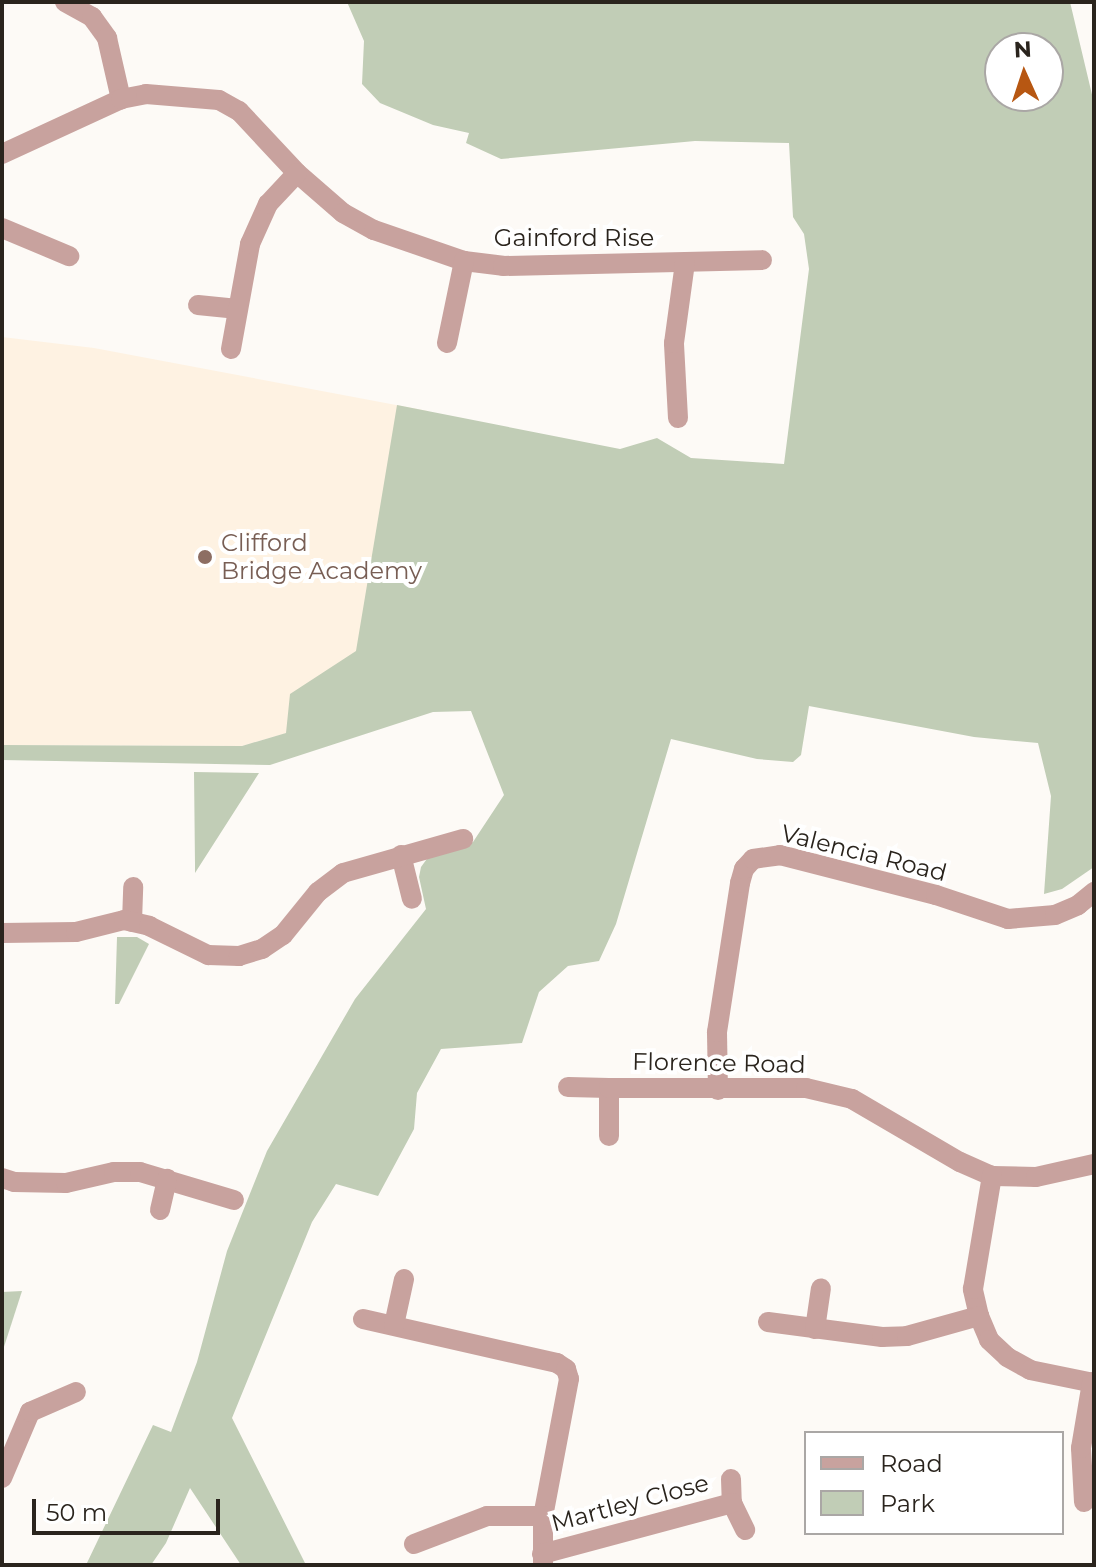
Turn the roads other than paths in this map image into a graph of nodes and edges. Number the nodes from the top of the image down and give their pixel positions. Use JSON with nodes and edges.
{"nodes":[{"id":1,"x":65,"y":2,"type":"edge"},
{"id":2,"x":121,"y":99,"type":"junction"},
{"id":3,"x":2,"y":154,"type":"edge"},
{"id":4,"x":297,"y":173,"type":"junction"},
{"id":5,"x":2,"y":228,"type":"edge"},
{"id":6,"x":69,"y":256,"type":"dead end"},
{"id":7,"x":762,"y":260,"type":"dead end"},
{"id":8,"x":464,"y":261,"type":"junction"},
{"id":9,"x":685,"y":263,"type":"junction"},
{"id":10,"x":198,"y":305,"type":"dead end"},
{"id":11,"x":238,"y":309,"type":"junction"},
{"id":12,"x":447,"y":343,"type":"dead end"},
{"id":13,"x":231,"y":349,"type":"dead end"},
{"id":14,"x":678,"y":418,"type":"dead end"},
{"id":15,"x":463,"y":839,"type":"dead end"},
{"id":16,"x":401,"y":855,"type":"junction"},
{"id":17,"x":133,"y":887,"type":"dead end"},
{"id":18,"x":1094,"y":892,"type":"edge"},
{"id":19,"x":412,"y":899,"type":"dead end"},
{"id":20,"x":132,"y":922,"type":"junction"},
{"id":21,"x":2,"y":933,"type":"edge"},
{"id":22,"x":568,"y":1087,"type":"dead end"},
{"id":23,"x":609,"y":1088,"type":"junction"},
{"id":24,"x":718,"y":1090,"type":"junction"},
{"id":25,"x":609,"y":1136,"type":"dead end"},
{"id":26,"x":1094,"y":1164,"type":"edge"},
{"id":27,"x":992,"y":1176,"type":"junction"},
{"id":28,"x":2,"y":1178,"type":"edge"},
{"id":29,"x":167,"y":1179,"type":"junction"},
{"id":30,"x":234,"y":1200,"type":"dead end"},
{"id":31,"x":160,"y":1210,"type":"dead end"},
{"id":32,"x":404,"y":1279,"type":"dead end"},
{"id":33,"x":821,"y":1288,"type":"dead end"},
{"id":34,"x":979,"y":1316,"type":"junction"},
{"id":35,"x":363,"y":1319,"type":"dead end"},
{"id":36,"x":768,"y":1322,"type":"dead end"},
{"id":37,"x":394,"y":1325,"type":"junction"},
{"id":38,"x":815,"y":1329,"type":"junction"},
{"id":39,"x":1093,"y":1383,"type":"edge"},
{"id":40,"x":76,"y":1392,"type":"dead end"},
{"id":41,"x":4,"y":1464,"type":"edge"},
{"id":42,"x":731,"y":1479,"type":"dead end"},
{"id":43,"x":1084,"y":1502,"type":"dead end"},
{"id":44,"x":732,"y":1503,"type":"junction"},
{"id":45,"x":543,"y":1516,"type":"junction"},
{"id":46,"x":745,"y":1530,"type":"dead end"},
{"id":47,"x":414,"y":1544,"type":"dead end"},
{"id":48,"x":542,"y":1560,"type":"edge"}],
"edges":[{"from":1,"to":2,"type":"street"},
{"from":2,"to":3,"type":"street","name":"Gainford Rise"},
{"from":2,"to":4,"type":"street","name":"Gainford Rise"},
{"from":4,"to":8,"type":"street","name":"Gainford Rise"},
{"from":4,"to":11,"type":"street"},
{"from":5,"to":6,"type":"street"},
{"from":7,"to":9,"type":"street","name":"Gainford Rise"},
{"from":8,"to":9,"type":"street","name":"Gainford Rise"},
{"from":8,"to":12,"type":"street","name":"Gainford Rise"},
{"from":9,"to":14,"type":"street","name":"Gainford Rise"},
{"from":10,"to":11,"type":"street"},
{"from":11,"to":13,"type":"street"},
{"from":15,"to":16,"type":"street"},
{"from":16,"to":19,"type":"street"},
{"from":16,"to":20,"type":"street"},
{"from":17,"to":20,"type":"street"},
{"from":18,"to":24,"type":"street","name":"Valencia Road"},
{"from":20,"to":21,"type":"street"},
{"from":22,"to":23,"type":"street","name":"Florence Road"},
{"from":23,"to":24,"type":"street","name":"Florence Road"},
{"from":23,"to":25,"type":"street","name":"Florence Road"},
{"from":24,"to":27,"type":"street","name":"Florence Road"},
{"from":26,"to":27,"type":"street","name":"Florence Road"},
{"from":27,"to":34,"type":"street"},
{"from":28,"to":29,"type":"street"},
{"from":29,"to":30,"type":"street"},
{"from":29,"to":31,"type":"street"},
{"from":32,"to":37,"type":"street"},
{"from":33,"to":38,"type":"street"},
{"from":34,"to":38,"type":"street"},
{"from":34,"to":39,"type":"street"},
{"from":35,"to":37,"type":"street"},
{"from":36,"to":38,"type":"street"},
{"from":37,"to":45,"type":"street"},
{"from":39,"to":43,"type":"street"},
{"from":40,"to":41,"type":"street"},
{"from":42,"to":44,"type":"street","name":"Martley Close"},
{"from":44,"to":46,"type":"street","name":"Martley Close"},
{"from":44,"to":48,"type":"street","name":"Martley Close"},
{"from":45,"to":47,"type":"street"},
{"from":45,"to":48,"type":"street"}]}
